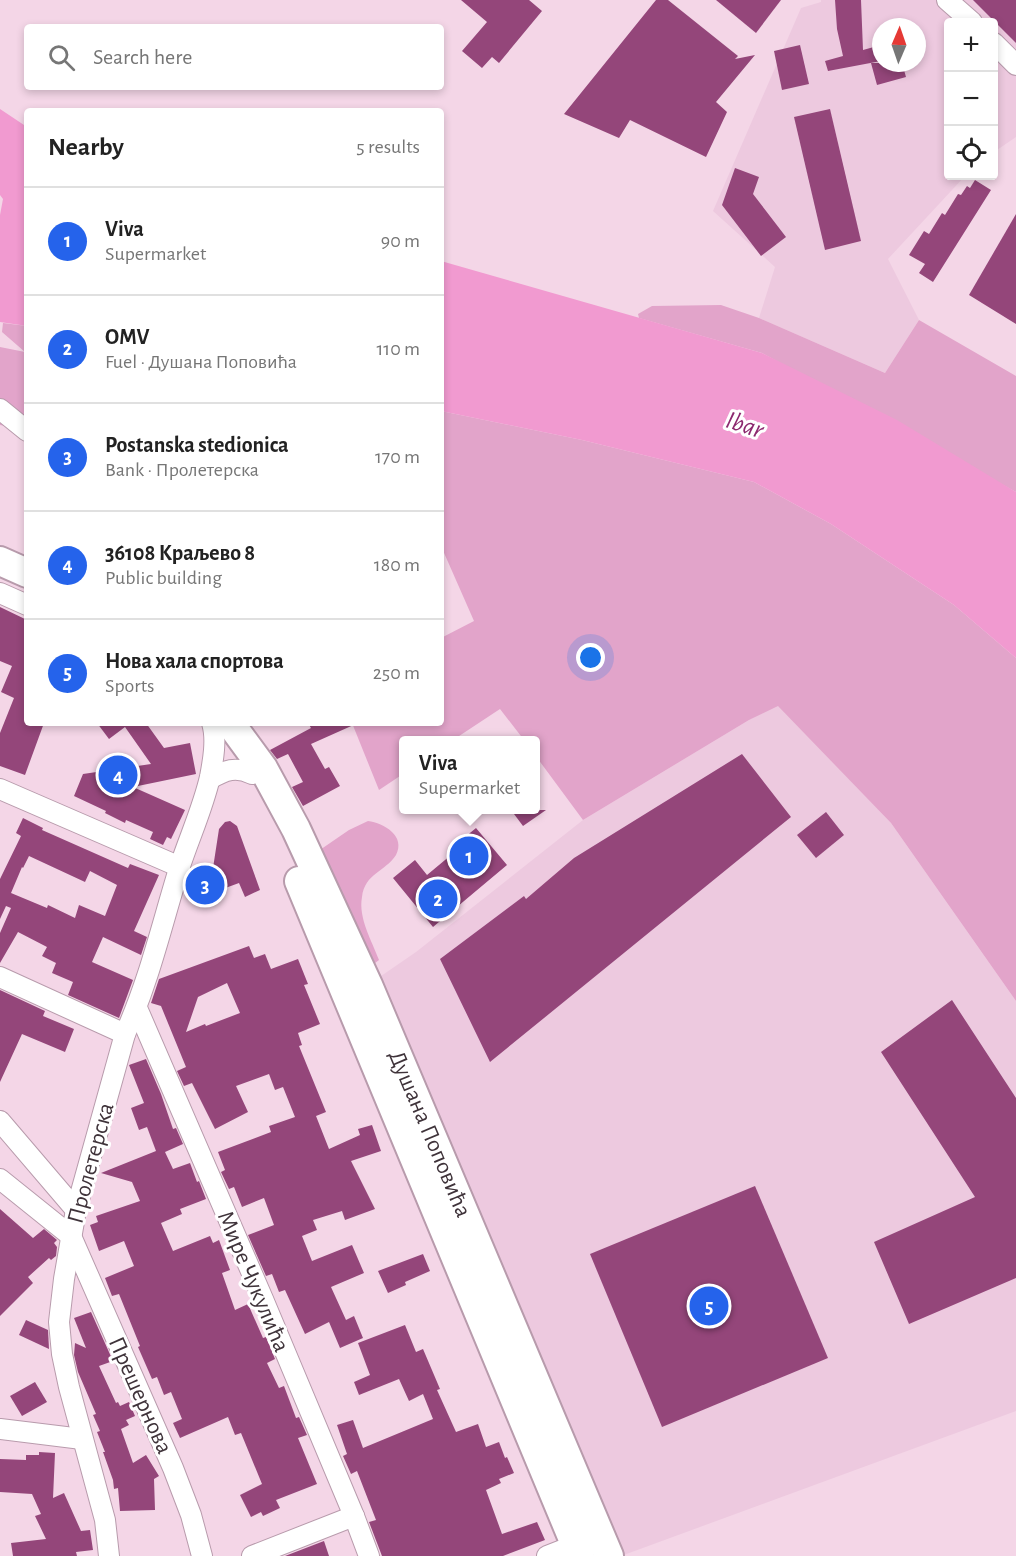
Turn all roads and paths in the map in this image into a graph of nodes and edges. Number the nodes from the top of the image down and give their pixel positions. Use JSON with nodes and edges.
{"nodes":[{"id":1,"x":947,"y":0,"type":"edge"},
{"id":2,"x":967,"y":18,"type":"edge"},
{"id":3,"x":998,"y":48,"type":"edge"},
{"id":4,"x":1016,"y":64,"type":"edge"},
{"id":5,"x":0,"y":409,"type":"edge"},
{"id":6,"x":24,"y":429,"type":"edge"},
{"id":7,"x":0,"y":561,"type":"edge"},
{"id":8,"x":24,"y":572,"type":"edge"},
{"id":9,"x":0,"y":593,"type":"edge"},
{"id":10,"x":24,"y":604,"type":"edge"},
{"id":11,"x":212,"y":726,"type":"edge"},
{"id":12,"x":230,"y":726,"type":"edge"},
{"id":13,"x":231,"y":726,"type":"edge"},
{"id":14,"x":252,"y":774,"type":"junction"},
{"id":15,"x":210,"y":779,"type":"junction"},
{"id":16,"x":0,"y":789,"type":"edge"},
{"id":17,"x":180,"y":867,"type":"junction"},
{"id":18,"x":0,"y":977,"type":"edge"},
{"id":19,"x":137,"y":1008,"type":"junction"},
{"id":20,"x":125,"y":1034,"type":"junction"},
{"id":21,"x":0,"y":1121,"type":"edge"},
{"id":22,"x":0,"y":1179,"type":"edge"},
{"id":23,"x":76,"y":1210,"type":"junction"},
{"id":24,"x":71,"y":1236,"type":"junction"},
{"id":25,"x":0,"y":1429,"type":"edge"},
{"id":26,"x":82,"y":1439,"type":"junction"},
{"id":27,"x":354,"y":1516,"type":"junction"},
{"id":28,"x":577,"y":1550,"type":"edge"},
{"id":29,"x":109,"y":1556,"type":"edge"},
{"id":30,"x":202,"y":1556,"type":"edge"},
{"id":31,"x":252,"y":1556,"type":"edge"},
{"id":32,"x":369,"y":1556,"type":"edge"},
{"id":33,"x":547,"y":1556,"type":"edge"},
{"id":34,"x":609,"y":1556,"type":"edge"}],
"edges":[{"from":1,"to":2,"type":"street"},
{"from":3,"to":4,"type":"street"},
{"from":5,"to":6,"type":"street"},
{"from":7,"to":8,"type":"main road"},
{"from":9,"to":10,"type":"street"},
{"from":11,"to":15,"type":"street","name":"Пролетерска"},
{"from":12,"to":14,"type":"main road","name":"Душана Поповића"},
{"from":13,"to":34,"type":"main road","name":"Душана Поповића"},
{"from":14,"to":15,"type":"street"},
{"from":14,"to":28,"type":"main road","name":"Душана Поповића"},
{"from":15,"to":17,"type":"street","name":"Пролетерска"},
{"from":16,"to":17,"type":"street"},
{"from":17,"to":19,"type":"street","name":"Пролетерска"},
{"from":18,"to":20,"type":"street"},
{"from":19,"to":20,"type":"street","name":"Пролетерска"},
{"from":19,"to":27,"type":"street","name":"Мире Чукулића"},
{"from":20,"to":23,"type":"street","name":"Пролетерска"},
{"from":21,"to":23,"type":"street"},
{"from":22,"to":24,"type":"street"},
{"from":23,"to":24,"type":"street","name":"Пролетерска"},
{"from":24,"to":26,"type":"street","name":"Пролетерска"},
{"from":24,"to":30,"type":"street","name":"Прешернова"},
{"from":25,"to":26,"type":"street"},
{"from":26,"to":29,"type":"street","name":"Пролетерска"},
{"from":27,"to":31,"type":"street"},
{"from":27,"to":32,"type":"street","name":"Мире Чукулића"},
{"from":28,"to":33,"type":"street"}]}
